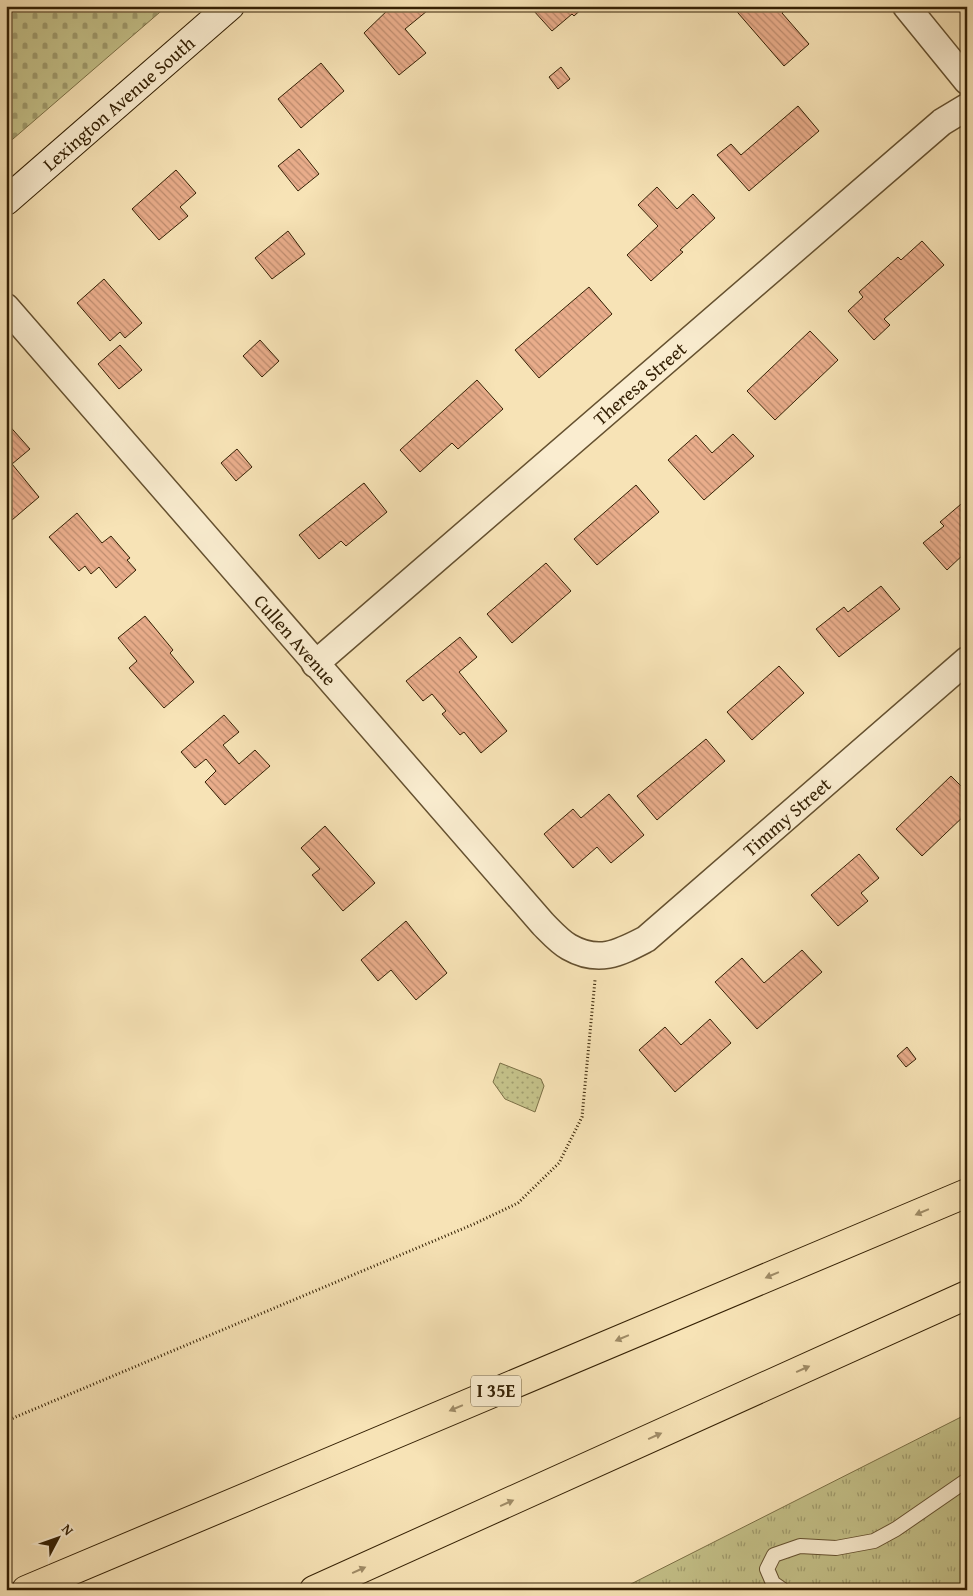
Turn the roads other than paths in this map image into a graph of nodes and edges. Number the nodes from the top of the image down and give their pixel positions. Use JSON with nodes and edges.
{"nodes":[{"id":1,"x":230,"y":6,"type":"edge"},
{"id":2,"x":906,"y":6,"type":"edge"},
{"id":3,"x":967,"y":81,"type":"edge"},
{"id":4,"x":967,"y":107,"type":"edge"},
{"id":5,"x":6,"y":201,"type":"edge"},
{"id":6,"x":6,"y":308,"type":"edge"},
{"id":7,"x":967,"y":660,"type":"edge"},
{"id":8,"x":315,"y":664,"type":"junction"},
{"id":9,"x":598,"y":957,"type":"joint"},
{"id":10,"x":967,"y":1193,"type":"edge"},
{"id":11,"x":967,"y":1295,"type":"edge"},
{"id":12,"x":967,"y":1480,"type":"edge"},
{"id":13,"x":26,"y":1590,"type":"edge"},
{"id":14,"x":314,"y":1590,"type":"edge"},
{"id":15,"x":782,"y":1590,"type":"edge"}],
"edges":[{"from":1,"to":5,"type":"street","name":"Lexington Avenue South"},
{"from":2,"to":3,"type":"street"},
{"from":4,"to":8,"type":"street","name":"Theresa Street"},
{"from":6,"to":8,"type":"street","name":"Cullen Avenue"},
{"from":7,"to":9,"type":"street","name":"Timmy Street"},
{"from":8,"to":9,"type":"street","name":"Cullen Avenue"},
{"from":10,"to":13,"type":"highway","number":"I 35E","one_way":true},
{"from":14,"to":11,"type":"highway","one_way":true},
{"from":12,"to":15,"type":"lane"}]}
